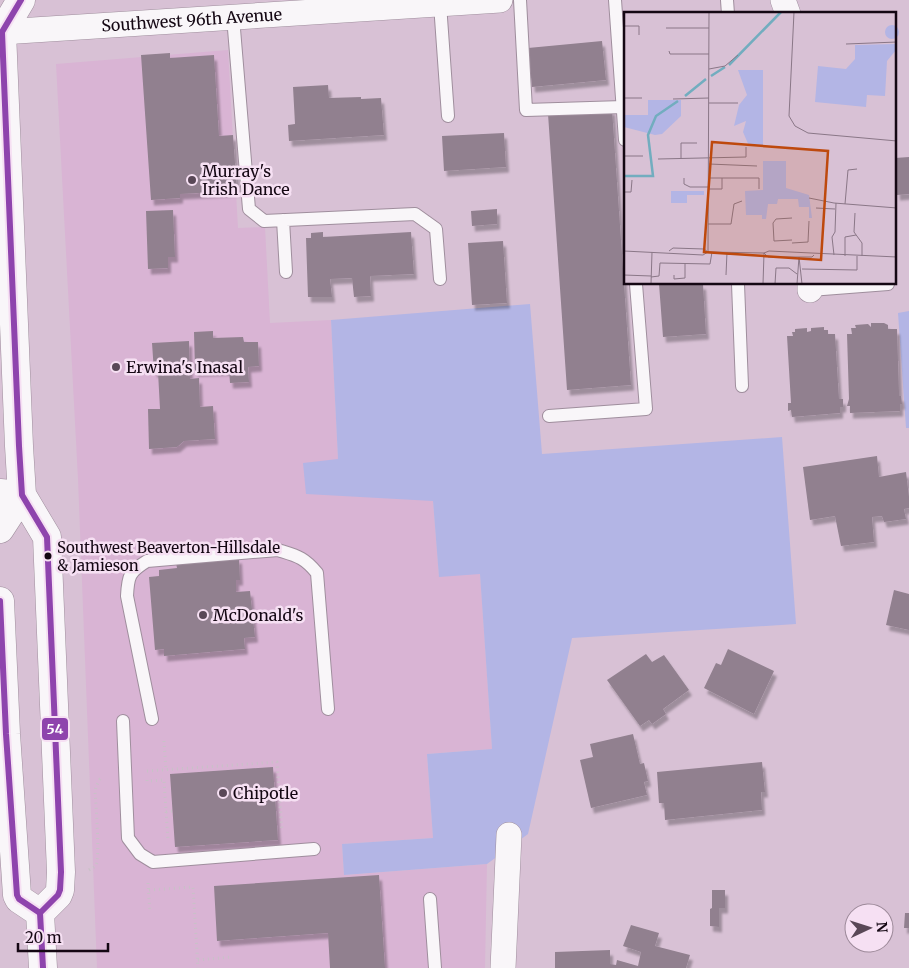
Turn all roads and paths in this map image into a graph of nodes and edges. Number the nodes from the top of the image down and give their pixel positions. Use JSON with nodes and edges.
{"nodes":[{"id":1,"x":21,"y":0,"type":"edge"},
{"id":2,"x":500,"y":0,"type":"edge"},
{"id":3,"x":520,"y":0,"type":"edge"},
{"id":4,"x":615,"y":0,"type":"edge"},
{"id":5,"x":783,"y":0,"type":"edge"},
{"id":6,"x":440,"y":4,"type":"junction"},
{"id":7,"x":787,"y":12,"type":"edge"},
{"id":8,"x":233,"y":17,"type":"junction"},
{"id":9,"x":1,"y":31,"type":"edge"},
{"id":10,"x":2,"y":64,"type":"edge"},
{"id":11,"x":623,"y":106,"type":"junction"},
{"id":12,"x":448,"y":116,"type":"dead end"},
{"id":13,"x":624,"y":123,"type":"edge"},
{"id":14,"x":4,"y":185,"type":"edge"},
{"id":15,"x":283,"y":220,"type":"junction"},
{"id":16,"x":286,"y":272,"type":"dead end"},
{"id":17,"x":440,"y":279,"type":"dead end"},
{"id":18,"x":636,"y":285,"type":"edge"},
{"id":19,"x":738,"y":285,"type":"edge"},
{"id":20,"x":862,"y":285,"type":"edge"},
{"id":21,"x":810,"y":287,"type":"edge"},
{"id":22,"x":742,"y":386,"type":"dead end"},
{"id":23,"x":549,"y":416,"type":"dead end"},
{"id":24,"x":11,"y":494,"type":"edge"},
{"id":25,"x":0,"y":529,"type":"edge"},
{"id":26,"x":0,"y":601,"type":"edge"},
{"id":27,"x":328,"y":709,"type":"dead end"},
{"id":28,"x":152,"y":719,"type":"dead end"},
{"id":29,"x":123,"y":721,"type":"dead end"},
{"id":30,"x":164,"y":741,"type":"dead end"},
{"id":31,"x":166,"y":770,"type":"junction"},
{"id":32,"x":141,"y":771,"type":"dead end"},
{"id":33,"x":147,"y":771,"type":"junction"},
{"id":34,"x":108,"y":777,"type":"dead end"},
{"id":35,"x":3,"y":791,"type":"edge"},
{"id":36,"x":172,"y":811,"type":"dead end"},
{"id":37,"x":166,"y":812,"type":"junction"},
{"id":38,"x":282,"y":835,"type":"dead end"},
{"id":39,"x":510,"y":835,"type":"dead end"},
{"id":40,"x":168,"y":847,"type":"dead end"},
{"id":41,"x":314,"y":849,"type":"dead end"},
{"id":42,"x":85,"y":870,"type":"dead end"},
{"id":43,"x":430,"y":899,"type":"dead end"},
{"id":44,"x":150,"y":912,"type":"dead end"},
{"id":45,"x":40,"y":913,"type":"junction"},
{"id":46,"x":231,"y":957,"type":"dead end"},
{"id":47,"x":198,"y":960,"type":"junction"},
{"id":48,"x":43,"y":968,"type":"edge"},
{"id":49,"x":198,"y":968,"type":"edge"},
{"id":50,"x":435,"y":968,"type":"edge"},
{"id":51,"x":503,"y":968,"type":"edge"}],
"edges":[{"from":1,"to":9,"type":"main road"},
{"from":2,"to":6,"type":"street","name":"Southwest 96th Avenue"},
{"from":3,"to":11,"type":"lane"},
{"from":4,"to":11,"type":"lane"},
{"from":5,"to":7,"type":"street"},
{"from":6,"to":8,"type":"street","name":"Southwest 96th Avenue"},
{"from":6,"to":12,"type":"lane"},
{"from":8,"to":9,"type":"street","name":"Southwest 96th Avenue"},
{"from":8,"to":15,"type":"lane"},
{"from":9,"to":10,"type":"main road"},
{"from":10,"to":14,"type":"main road"},
{"from":11,"to":13,"type":"lane"},
{"from":14,"to":24,"type":"main road"},
{"from":15,"to":16,"type":"lane"},
{"from":15,"to":17,"type":"lane"},
{"from":18,"to":23,"type":"lane"},
{"from":19,"to":22,"type":"lane"},
{"from":20,"to":21,"type":"lane"},
{"from":24,"to":25,"type":"main road"},
{"from":24,"to":45,"type":"main road"},
{"from":26,"to":35,"type":"main road"},
{"from":27,"to":28,"type":"lane"},
{"from":29,"to":41,"type":"lane"},
{"from":30,"to":31,"type":"path"},
{"from":31,"to":33,"type":"path"},
{"from":31,"to":38,"type":"path"},
{"from":32,"to":33,"type":"path"},
{"from":33,"to":37,"type":"path"},
{"from":34,"to":42,"type":"path"},
{"from":35,"to":45,"type":"main road"},
{"from":36,"to":37,"type":"path"},
{"from":37,"to":40,"type":"path"},
{"from":39,"to":51,"type":"street"},
{"from":43,"to":50,"type":"lane"},
{"from":44,"to":47,"type":"path"},
{"from":45,"to":48,"type":"main road"},
{"from":46,"to":47,"type":"path"},
{"from":47,"to":49,"type":"path"}]}
